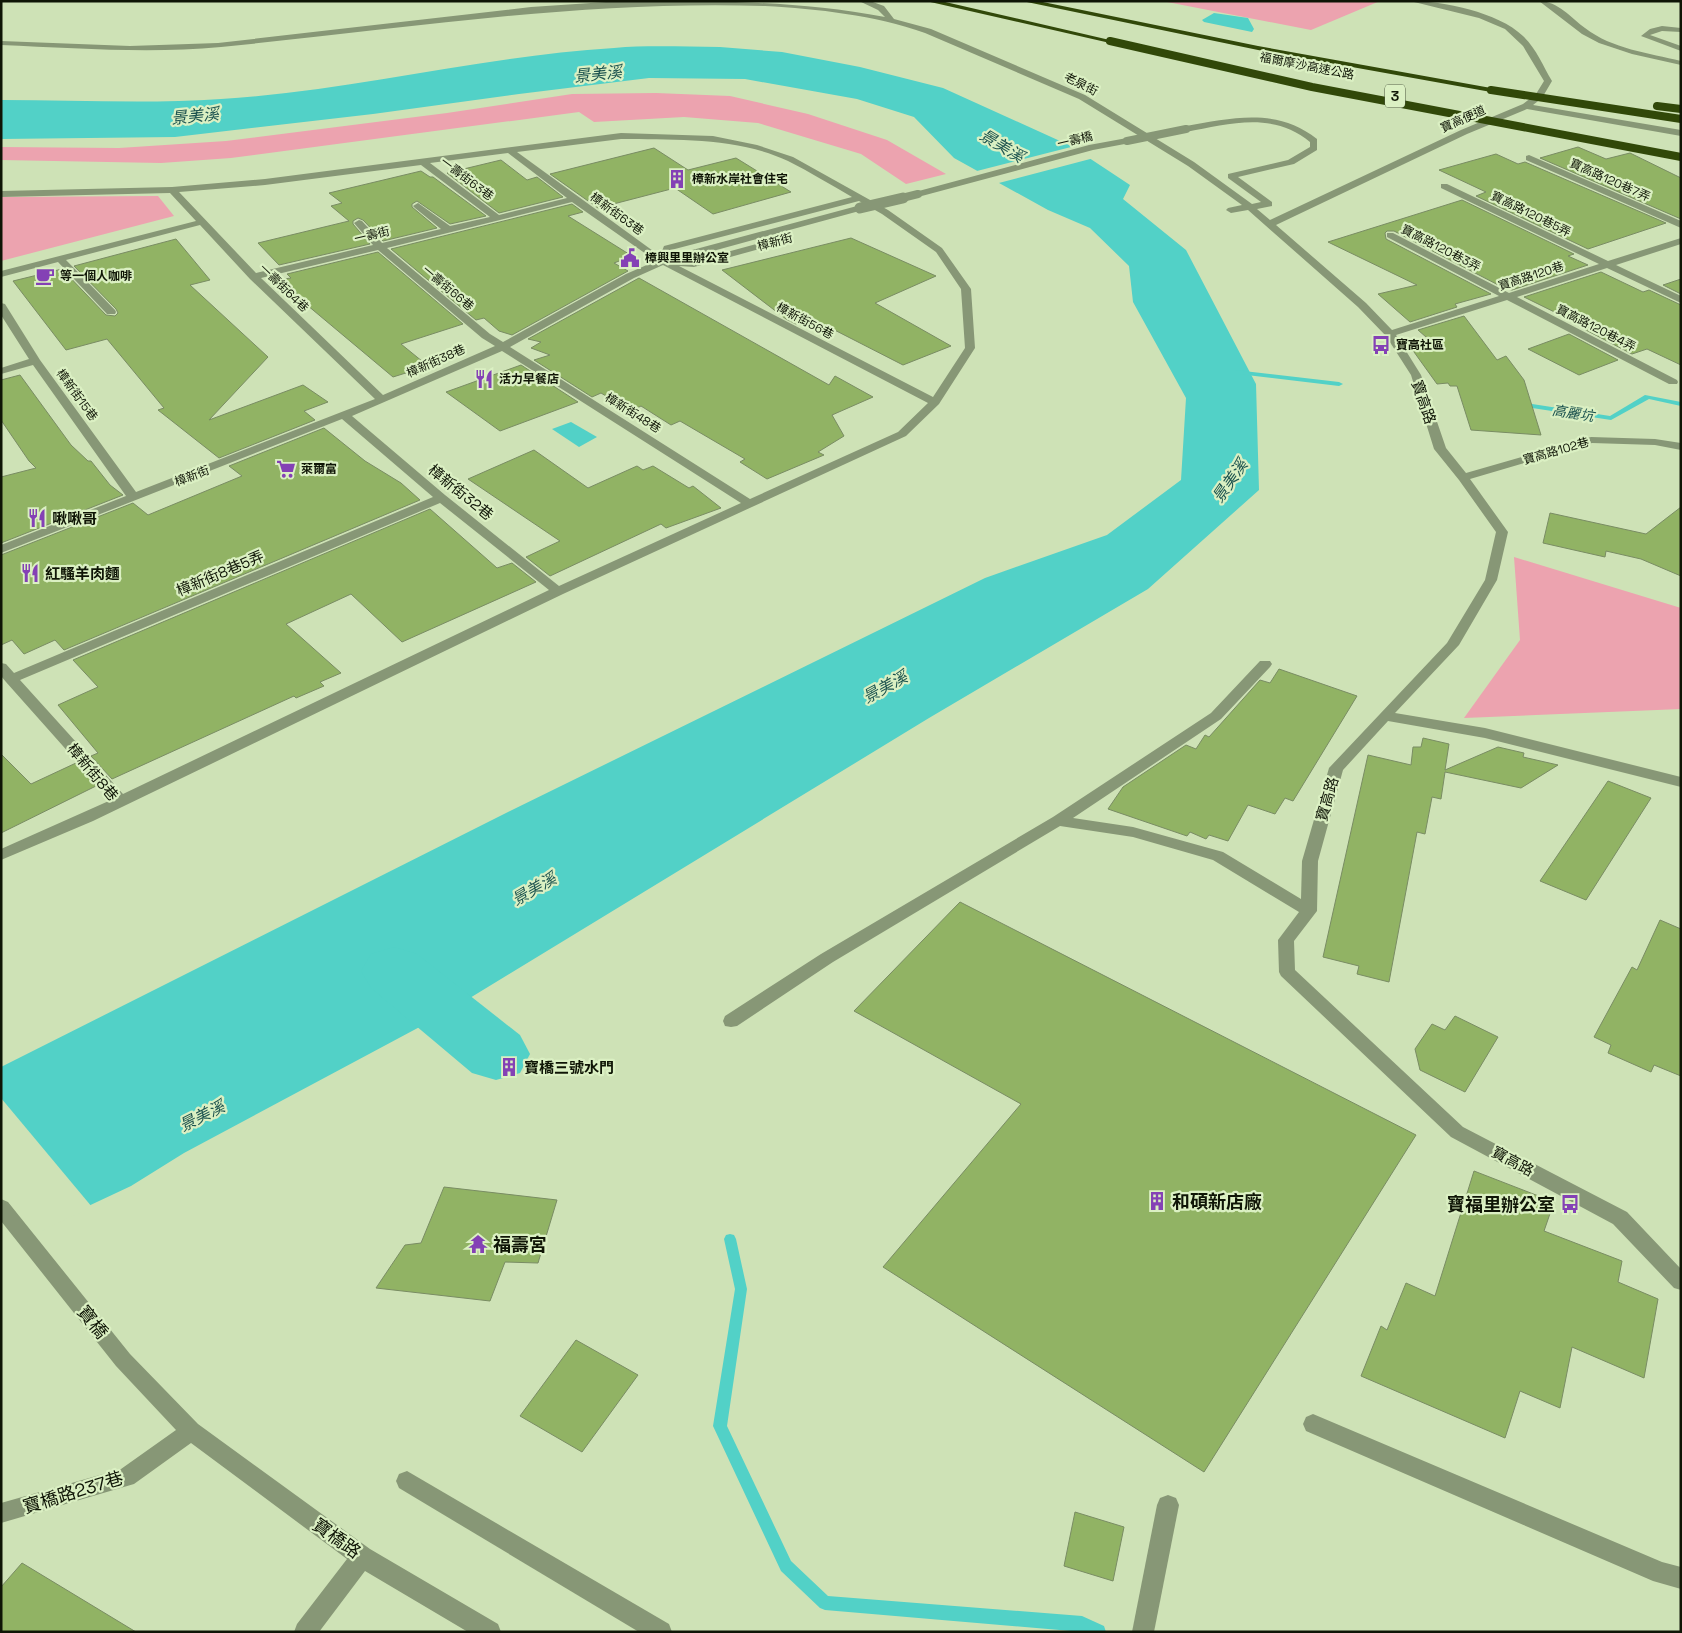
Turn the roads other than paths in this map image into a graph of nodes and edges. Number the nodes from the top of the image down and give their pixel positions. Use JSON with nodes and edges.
{"nodes":[{"id":1,"x":863,"y":1,"type":"edge"},
{"id":2,"x":930,"y":1,"type":"edge"},
{"id":3,"x":1026,"y":1,"type":"edge"},
{"id":4,"x":1414,"y":1,"type":"edge"},
{"id":5,"x":1543,"y":1,"type":"edge"},
{"id":6,"x":891,"y":20,"type":"junction"},
{"id":7,"x":1681,"y":30,"type":"edge"},
{"id":8,"x":1110,"y":42,"type":"junction"},
{"id":9,"x":1,"y":43,"type":"edge"},
{"id":10,"x":1681,"y":48,"type":"edge"},
{"id":11,"x":1681,"y":63,"type":"edge"},
{"id":12,"x":1491,"y":90,"type":"junction"},
{"id":13,"x":1526,"y":106,"type":"junction"},
{"id":14,"x":1681,"y":108,"type":"edge"},
{"id":15,"x":1681,"y":120,"type":"edge"},
{"id":16,"x":1681,"y":133,"type":"edge"},
{"id":17,"x":1642,"y":140,"type":"dead end"},
{"id":18,"x":509,"y":150,"type":"junction"},
{"id":19,"x":1681,"y":157,"type":"edge"},
{"id":20,"x":1529,"y":158,"type":"dead end"},
{"id":21,"x":424,"y":162,"type":"junction"},
{"id":22,"x":1444,"y":186,"type":"dead end"},
{"id":23,"x":172,"y":190,"type":"junction"},
{"id":24,"x":1,"y":194,"type":"edge"},
{"id":25,"x":574,"y":199,"type":"junction"},
{"id":26,"x":860,"y":203,"type":"junction"},
{"id":27,"x":418,"y":206,"type":"dead end"},
{"id":28,"x":1250,"y":207,"type":"junction"},
{"id":29,"x":1231,"y":210,"type":"dead end"},
{"id":30,"x":885,"y":212,"type":"junction"},
{"id":31,"x":496,"y":217,"type":"junction"},
{"id":32,"x":202,"y":222,"type":"junction"},
{"id":33,"x":359,"y":223,"type":"dead end"},
{"id":34,"x":1270,"y":224,"type":"junction"},
{"id":35,"x":1681,"y":226,"type":"edge"},
{"id":36,"x":447,"y":229,"type":"junction"},
{"id":37,"x":1390,"y":235,"type":"dead end"},
{"id":38,"x":1681,"y":242,"type":"edge"},
{"id":39,"x":379,"y":246,"type":"junction"},
{"id":40,"x":60,"y":259,"type":"junction"},
{"id":41,"x":664,"y":261,"type":"junction"},
{"id":42,"x":1607,"y":265,"type":"junction"},
{"id":43,"x":1,"y":274,"type":"edge"},
{"id":44,"x":254,"y":277,"type":"junction"},
{"id":45,"x":1508,"y":296,"type":"junction"},
{"id":46,"x":1681,"y":300,"type":"edge"},
{"id":47,"x":1,"y":306,"type":"edge"},
{"id":48,"x":110,"y":312,"type":"dead end"},
{"id":49,"x":1390,"y":334,"type":"junction"},
{"id":50,"x":502,"y":346,"type":"junction"},
{"id":51,"x":35,"y":361,"type":"junction"},
{"id":52,"x":1,"y":371,"type":"edge"},
{"id":53,"x":1673,"y":382,"type":"dead end"},
{"id":54,"x":382,"y":400,"type":"junction"},
{"id":55,"x":935,"y":402,"type":"junction"},
{"id":56,"x":345,"y":416,"type":"junction"},
{"id":57,"x":1681,"y":447,"type":"edge"},
{"id":58,"x":1463,"y":477,"type":"junction"},
{"id":59,"x":134,"y":498,"type":"junction"},
{"id":60,"x":441,"y":498,"type":"junction"},
{"id":61,"x":749,"y":503,"type":"junction"},
{"id":62,"x":1,"y":549,"type":"edge"},
{"id":63,"x":558,"y":591,"type":"junction"},
{"id":64,"x":1266,"y":664,"type":"dead end"},
{"id":65,"x":1,"y":667,"type":"edge"},
{"id":66,"x":11,"y":678,"type":"junction"},
{"id":67,"x":1385,"y":716,"type":"junction"},
{"id":68,"x":1681,"y":782,"type":"edge"},
{"id":69,"x":121,"y":801,"type":"junction"},
{"id":70,"x":1058,"y":821,"type":"junction"},
{"id":71,"x":1,"y":855,"type":"edge"},
{"id":72,"x":1309,"y":911,"type":"junction"},
{"id":73,"x":731,"y":1021,"type":"dead end"},
{"id":74,"x":1,"y":1207,"type":"edge"},
{"id":75,"x":1681,"y":1282,"type":"edge"},
{"id":76,"x":1313,"y":1424,"type":"dead end"},
{"id":77,"x":191,"y":1431,"type":"junction"},
{"id":78,"x":407,"y":1482,"type":"dead end"},
{"id":79,"x":1168,"y":1505,"type":"dead end"},
{"id":80,"x":1,"y":1513,"type":"edge"},
{"id":81,"x":362,"y":1557,"type":"junction"},
{"id":82,"x":1681,"y":1578,"type":"edge"},
{"id":83,"x":305,"y":1632,"type":"edge"},
{"id":84,"x":490,"y":1632,"type":"edge"},
{"id":85,"x":662,"y":1632,"type":"edge"},
{"id":86,"x":1143,"y":1632,"type":"edge"}],
"edges":[{"from":1,"to":6,"type":"street","name":"老泉街"},
{"from":2,"to":8,"type":"highway","name":"福爾摩沙高速公路","number":"3"},
{"from":3,"to":12,"type":"highway","name":"福爾摩沙高速公路","number":"3"},
{"from":4,"to":13,"type":"street"},
{"from":5,"to":11,"type":"street"},
{"from":6,"to":9,"type":"street"},
{"from":6,"to":28,"type":"street","name":"老泉街"},
{"from":7,"to":10,"type":"street"},
{"from":8,"to":17,"type":"highway","name":"福爾摩沙高速公路","number":"3","bridge":true},
{"from":8,"to":19,"type":"highway","bridge":true},
{"from":12,"to":14,"type":"highway","bridge":true},
{"from":12,"to":15,"type":"highway","name":"福爾摩沙高速公路","number":"3","bridge":true},
{"from":13,"to":16,"type":"street"},
{"from":13,"to":34,"type":"street","name":"寶高便道"},
{"from":18,"to":21,"type":"street"},
{"from":18,"to":25,"type":"street"},
{"from":18,"to":26,"type":"street"},
{"from":20,"to":35,"type":"street","name":"寶高路120巷7弄"},
{"from":21,"to":23,"type":"street"},
{"from":21,"to":31,"type":"street","name":"一壽街63巷"},
{"from":22,"to":42,"type":"street","name":"寶高路120巷5弄"},
{"from":23,"to":24,"type":"street"},
{"from":23,"to":32,"type":"street","name":"一壽街64巷"},
{"from":25,"to":31,"type":"street","name":"樟新街63巷"},
{"from":25,"to":41,"type":"street","name":"樟新街63巷"},
{"from":26,"to":28,"type":"street","name":"一壽橋","bridge":true},
{"from":26,"to":30,"type":"street"},
{"from":26,"to":41,"type":"street","name":"一壽橋"},
{"from":27,"to":36,"type":"street"},
{"from":28,"to":29,"type":"street","name":"一壽橋"},
{"from":28,"to":34,"type":"street","name":"老泉街"},
{"from":30,"to":41,"type":"street","name":"樟新街"},
{"from":30,"to":55,"type":"street"},
{"from":31,"to":36,"type":"street","name":"一壽街"},
{"from":32,"to":40,"type":"street"},
{"from":32,"to":44,"type":"street","name":"一壽街64巷"},
{"from":33,"to":39,"type":"street","name":"一壽街66巷"},
{"from":34,"to":49,"type":"street","name":"寶高路"},
{"from":36,"to":39,"type":"street","name":"一壽街"},
{"from":37,"to":45,"type":"street","name":"寶高路120巷3弄"},
{"from":38,"to":42,"type":"street","name":"寶高路120巷"},
{"from":39,"to":44,"type":"street","name":"一壽街"},
{"from":39,"to":50,"type":"street","name":"一壽街66巷"},
{"from":40,"to":43,"type":"street"},
{"from":40,"to":48,"type":"street"},
{"from":41,"to":50,"type":"street","name":"樟新街"},
{"from":41,"to":55,"type":"street","name":"樟新街56巷"},
{"from":42,"to":45,"type":"street","name":"寶高路120巷"},
{"from":42,"to":46,"type":"street","name":"寶高路120巷5弄"},
{"from":44,"to":54,"type":"street","name":"一壽街64巷"},
{"from":45,"to":49,"type":"street","name":"寶高路120巷"},
{"from":45,"to":53,"type":"street","name":"寶高路120巷4弄"},
{"from":47,"to":51,"type":"street","name":"樟新街15巷"},
{"from":49,"to":58,"type":"street","name":"寶高路"},
{"from":50,"to":54,"type":"street","name":"樟新街38巷"},
{"from":50,"to":61,"type":"street","name":"樟新街48巷"},
{"from":51,"to":52,"type":"street"},
{"from":51,"to":59,"type":"street","name":"樟新街15巷"},
{"from":54,"to":56,"type":"street","name":"樟新街"},
{"from":55,"to":61,"type":"street"},
{"from":56,"to":59,"type":"street","name":"樟新街"},
{"from":56,"to":60,"type":"street","name":"樟新街32巷"},
{"from":57,"to":58,"type":"street","name":"寶高路102巷"},
{"from":58,"to":67,"type":"street","name":"寶高路"},
{"from":59,"to":62,"type":"street","name":"樟新街"},
{"from":60,"to":63,"type":"street","name":"樟新街32巷"},
{"from":60,"to":66,"type":"street","name":"樟新街8巷5弄"},
{"from":61,"to":63,"type":"street"},
{"from":63,"to":69,"type":"street"},
{"from":64,"to":70,"type":"street"},
{"from":65,"to":66,"type":"street","name":"樟新街8巷"},
{"from":66,"to":69,"type":"street","name":"樟新街8巷"},
{"from":67,"to":68,"type":"street"},
{"from":67,"to":72,"type":"street","name":"寶高路"},
{"from":69,"to":71,"type":"street","name":"樟新街8巷"},
{"from":70,"to":72,"type":"street"},
{"from":70,"to":73,"type":"street"},
{"from":72,"to":75,"type":"street","name":"寶高路"},
{"from":74,"to":77,"type":"street","name":"寶橋"},
{"from":76,"to":82,"type":"street"},
{"from":77,"to":80,"type":"street","name":"寶橋路237巷"},
{"from":77,"to":81,"type":"street","name":"寶橋路"},
{"from":78,"to":85,"type":"street"},
{"from":79,"to":86,"type":"street"},
{"from":81,"to":83,"type":"street"},
{"from":81,"to":84,"type":"street","name":"寶橋路"}]}
